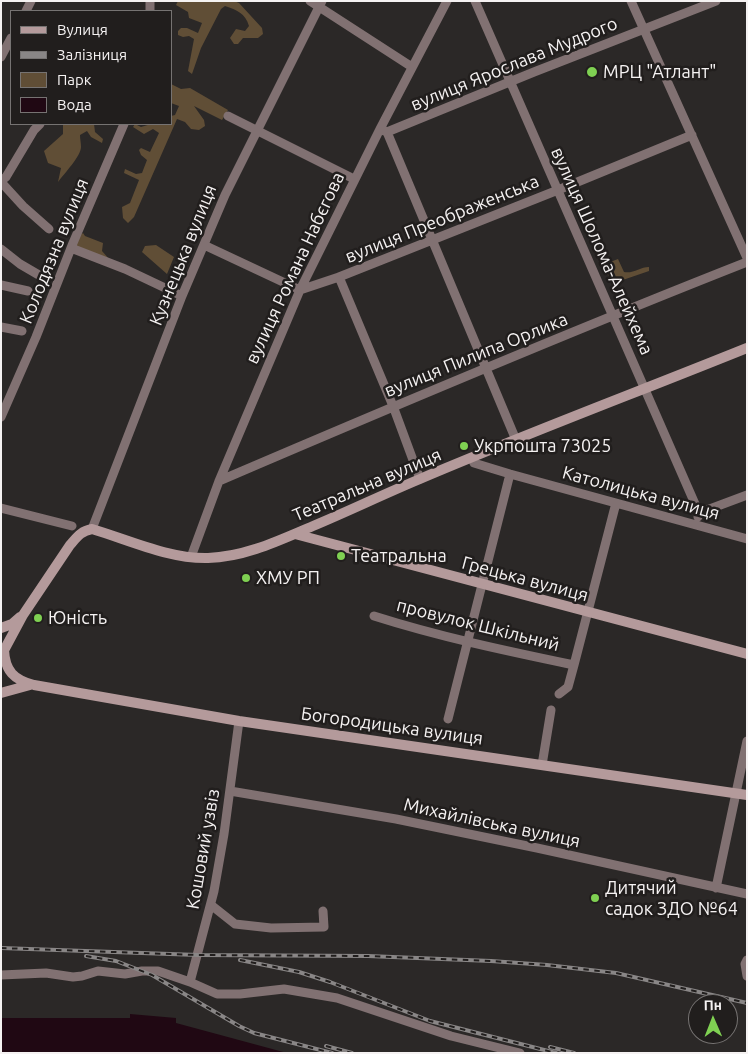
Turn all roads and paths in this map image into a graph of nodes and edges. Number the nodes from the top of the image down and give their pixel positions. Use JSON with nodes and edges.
{"nodes":[{"id":1,"x":310,"y":1,"type":"edge"},
{"id":2,"x":447,"y":1,"type":"edge"},
{"id":3,"x":475,"y":1,"type":"edge"},
{"id":4,"x":631,"y":1,"type":"edge"},
{"id":5,"x":716,"y":1,"type":"edge"},
{"id":6,"x":320,"y":4,"type":"edge"},
{"id":7,"x":643,"y":30,"type":"junction"},
{"id":8,"x":10,"y":40,"type":"edge"},
{"id":9,"x":1,"y":57,"type":"edge"},
{"id":10,"x":412,"y":67,"type":"junction"},
{"id":11,"x":510,"y":82,"type":"junction"},
{"id":12,"x":228,"y":116,"type":"dead end"},
{"id":13,"x":39,"y":125,"type":"edge"},
{"id":14,"x":124,"y":125,"type":"edge"},
{"id":15,"x":256,"y":131,"type":"junction"},
{"id":16,"x":383,"y":131,"type":"junction"},
{"id":17,"x":692,"y":135,"type":"junction"},
{"id":18,"x":354,"y":179,"type":"junction"},
{"id":19,"x":1,"y":181,"type":"edge"},
{"id":20,"x":558,"y":190,"type":"junction"},
{"id":21,"x":49,"y":229,"type":"dead end"},
{"id":22,"x":432,"y":240,"type":"junction"},
{"id":23,"x":204,"y":245,"type":"junction"},
{"id":24,"x":71,"y":248,"type":"junction"},
{"id":25,"x":1,"y":249,"type":"edge"},
{"id":26,"x":747,"y":258,"type":"edge"},
{"id":27,"x":747,"y":262,"type":"edge"},
{"id":28,"x":339,"y":277,"type":"junction"},
{"id":29,"x":44,"y":278,"type":"dead end"},
{"id":30,"x":1,"y":285,"type":"edge"},
{"id":31,"x":300,"y":290,"type":"junction"},
{"id":32,"x":28,"y":291,"type":"dead end"},
{"id":33,"x":182,"y":296,"type":"junction"},
{"id":34,"x":612,"y":316,"type":"junction"},
{"id":35,"x":1,"y":327,"type":"edge"},
{"id":36,"x":22,"y":331,"type":"dead end"},
{"id":37,"x":747,"y":348,"type":"edge"},
{"id":38,"x":485,"y":369,"type":"junction"},
{"id":39,"x":644,"y":390,"type":"junction"},
{"id":40,"x":393,"y":406,"type":"junction"},
{"id":41,"x":1,"y":417,"type":"edge"},
{"id":42,"x":516,"y":440,"type":"junction"},
{"id":43,"x":472,"y":458,"type":"junction"},
{"id":44,"x":510,"y":474,"type":"junction"},
{"id":45,"x":420,"y":479,"type":"junction"},
{"id":46,"x":219,"y":481,"type":"junction"},
{"id":47,"x":747,"y":495,"type":"edge"},
{"id":48,"x":616,"y":503,"type":"junction"},
{"id":49,"x":1,"y":508,"type":"edge"},
{"id":50,"x":700,"y":513,"type":"junction"},
{"id":51,"x":696,"y":524,"type":"junction"},
{"id":52,"x":72,"y":526,"type":"dead end"},
{"id":53,"x":92,"y":528,"type":"junction"},
{"id":54,"x":295,"y":534,"type":"junction"},
{"id":55,"x":747,"y":538,"type":"edge"},
{"id":56,"x":191,"y":557,"type":"junction"},
{"id":57,"x":482,"y":584,"type":"junction"},
{"id":58,"x":587,"y":612,"type":"junction"},
{"id":59,"x":23,"y":615,"type":"junction"},
{"id":60,"x":374,"y":616,"type":"dead end"},
{"id":61,"x":1,"y":628,"type":"edge"},
{"id":62,"x":467,"y":643,"type":"junction"},
{"id":63,"x":3,"y":653,"type":"edge"},
{"id":64,"x":747,"y":654,"type":"edge"},
{"id":65,"x":574,"y":665,"type":"junction"},
{"id":66,"x":1,"y":668,"type":"edge"},
{"id":67,"x":18,"y":679,"type":"junction"},
{"id":68,"x":34,"y":685,"type":"junction"},
{"id":69,"x":2,"y":692,"type":"edge"},
{"id":70,"x":559,"y":694,"type":"dead end"},
{"id":71,"x":551,"y":710,"type":"dead end"},
{"id":72,"x":448,"y":719,"type":"dead end"},
{"id":73,"x":239,"y":720,"type":"junction"},
{"id":74,"x":747,"y":741,"type":"edge"},
{"id":75,"x":542,"y":765,"type":"junction"},
{"id":76,"x":230,"y":791,"type":"junction"},
{"id":77,"x":736,"y":793,"type":"junction"},
{"id":78,"x":747,"y":795,"type":"edge"},
{"id":79,"x":716,"y":888,"type":"junction"},
{"id":80,"x":747,"y":894,"type":"edge"},
{"id":81,"x":211,"y":905,"type":"junction"},
{"id":82,"x":323,"y":911,"type":"dead end"},
{"id":83,"x":747,"y":960,"type":"edge"},
{"id":84,"x":1,"y":975,"type":"edge"},
{"id":85,"x":747,"y":976,"type":"edge"},
{"id":86,"x":190,"y":982,"type":"junction"},
{"id":87,"x":520,"y":1053,"type":"edge"}],
"edges":[{"from":1,"to":6,"type":"street"},
{"from":2,"to":10,"type":"street","name":"вулиця Романа Набєгова"},
{"from":3,"to":11,"type":"street","name":"вулиця Шолома-Алейхема"},
{"from":4,"to":7,"type":"street"},
{"from":5,"to":7,"type":"street","name":"вулиця Ярослава Мудрого"},
{"from":6,"to":10,"type":"street"},
{"from":6,"to":15,"type":"street","name":"Кузнецька вулиця"},
{"from":7,"to":11,"type":"street","name":"вулиця Ярослава Мудрого"},
{"from":7,"to":17,"type":"street"},
{"from":8,"to":9,"type":"street"},
{"from":10,"to":16,"type":"street","name":"вулиця Романа Набєгова"},
{"from":11,"to":16,"type":"street","name":"вулиця Ярослава Мудрого"},
{"from":11,"to":20,"type":"street","name":"вулиця Шолома-Алейхема"},
{"from":12,"to":15,"type":"street"},
{"from":13,"to":19,"type":"street"},
{"from":14,"to":24,"type":"street","name":"Колодязна вулиця"},
{"from":15,"to":18,"type":"street"},
{"from":15,"to":23,"type":"street","name":"Кузнецька вулиця"},
{"from":16,"to":18,"type":"street","name":"вулиця Романа Набєгова"},
{"from":16,"to":22,"type":"street"},
{"from":17,"to":20,"type":"street","name":"вулиця Преображенська"},
{"from":17,"to":26,"type":"street"},
{"from":18,"to":31,"type":"street","name":"вулиця Романа Набєгова"},
{"from":19,"to":21,"type":"street"},
{"from":20,"to":22,"type":"street","name":"вулиця Преображенська"},
{"from":20,"to":34,"type":"street","name":"вулиця Шолома-Алейхема"},
{"from":22,"to":28,"type":"street","name":"вулиця Преображенська"},
{"from":22,"to":38,"type":"street"},
{"from":23,"to":31,"type":"street"},
{"from":23,"to":33,"type":"street","name":"Кузнецька вулиця"},
{"from":24,"to":33,"type":"street"},
{"from":24,"to":41,"type":"street","name":"Колодязна вулиця"},
{"from":25,"to":29,"type":"street"},
{"from":27,"to":34,"type":"street","name":"вулиця Пилипа Орлика"},
{"from":28,"to":31,"type":"street","name":"вулиця Преображенська"},
{"from":28,"to":40,"type":"street"},
{"from":30,"to":32,"type":"street"},
{"from":31,"to":46,"type":"street","name":"вулиця Романа Набєгова"},
{"from":33,"to":53,"type":"street","name":"Кузнецька вулиця"},
{"from":34,"to":38,"type":"street","name":"вулиця Пилипа Орлика"},
{"from":34,"to":39,"type":"street","name":"вулиця Шолома-Алейхема"},
{"from":35,"to":36,"type":"street"},
{"from":37,"to":39,"type":"street","name":"Театральна вулиця"},
{"from":38,"to":40,"type":"street","name":"вулиця Пилипа Орлика"},
{"from":38,"to":42,"type":"street"},
{"from":39,"to":42,"type":"street","name":"Театральна вулиця"},
{"from":39,"to":50,"type":"street","name":"вулиця Шолома-Алейхема"},
{"from":40,"to":45,"type":"street"},
{"from":40,"to":46,"type":"street","name":"вулиця Пилипа Орлика"},
{"from":42,"to":43,"type":"street","name":"Театральна вулиця"},
{"from":43,"to":44,"type":"street","name":"Католицька вулиця"},
{"from":43,"to":45,"type":"street","name":"Театральна вулиця"},
{"from":44,"to":48,"type":"street","name":"Католицька вулиця"},
{"from":44,"to":57,"type":"street"},
{"from":45,"to":54,"type":"street","name":"Театральна вулиця"},
{"from":46,"to":56,"type":"street","name":"вулиця Романа Набєгова"},
{"from":47,"to":50,"type":"street"},
{"from":48,"to":51,"type":"street","name":"Католицька вулиця"},
{"from":48,"to":58,"type":"street"},
{"from":49,"to":52,"type":"street"},
{"from":50,"to":51,"type":"street"},
{"from":51,"to":55,"type":"street","name":"Католицька вулиця"},
{"from":53,"to":56,"type":"street"},
{"from":53,"to":59,"type":"street"},
{"from":54,"to":56,"type":"street","name":"Театральна вулиця"},
{"from":54,"to":57,"type":"street","name":"Грецька вулиця"},
{"from":57,"to":58,"type":"street","name":"Грецька вулиця"},
{"from":57,"to":62,"type":"street"},
{"from":58,"to":64,"type":"street","name":"Грецька вулиця"},
{"from":58,"to":65,"type":"street"},
{"from":59,"to":61,"type":"street"},
{"from":59,"to":63,"type":"street"},
{"from":60,"to":62,"type":"street","name":"провулок Шкільний"},
{"from":62,"to":65,"type":"street","name":"провулок Шкільний"},
{"from":62,"to":72,"type":"street"},
{"from":63,"to":67,"type":"street"},
{"from":65,"to":70,"type":"street"},
{"from":66,"to":67,"type":"street","name":"Богородицька вулиця"},
{"from":67,"to":68,"type":"street","name":"Богородицька вулиця"},
{"from":68,"to":69,"type":"street","name":"Богородицька вулиця"},
{"from":68,"to":73,"type":"street","name":"Богородицька вулиця"},
{"from":71,"to":75,"type":"street"},
{"from":73,"to":75,"type":"street","name":"Богородицька вулиця"},
{"from":73,"to":76,"type":"street","name":"Кошовий узвіз"},
{"from":74,"to":77,"type":"street"},
{"from":75,"to":77,"type":"street","name":"Богородицька вулиця"},
{"from":76,"to":79,"type":"street","name":"Михайлівська вулиця"},
{"from":76,"to":81,"type":"street","name":"Кошовий узвіз"},
{"from":77,"to":78,"type":"street","name":"Богородицька вулиця"},
{"from":77,"to":79,"type":"street"},
{"from":79,"to":80,"type":"street","name":"Михайлівська вулиця"},
{"from":81,"to":82,"type":"street"},
{"from":81,"to":86,"type":"street","name":"Кошовий узвіз"},
{"from":83,"to":85,"type":"street"},
{"from":84,"to":86,"type":"street"},
{"from":86,"to":87,"type":"street"}]}
